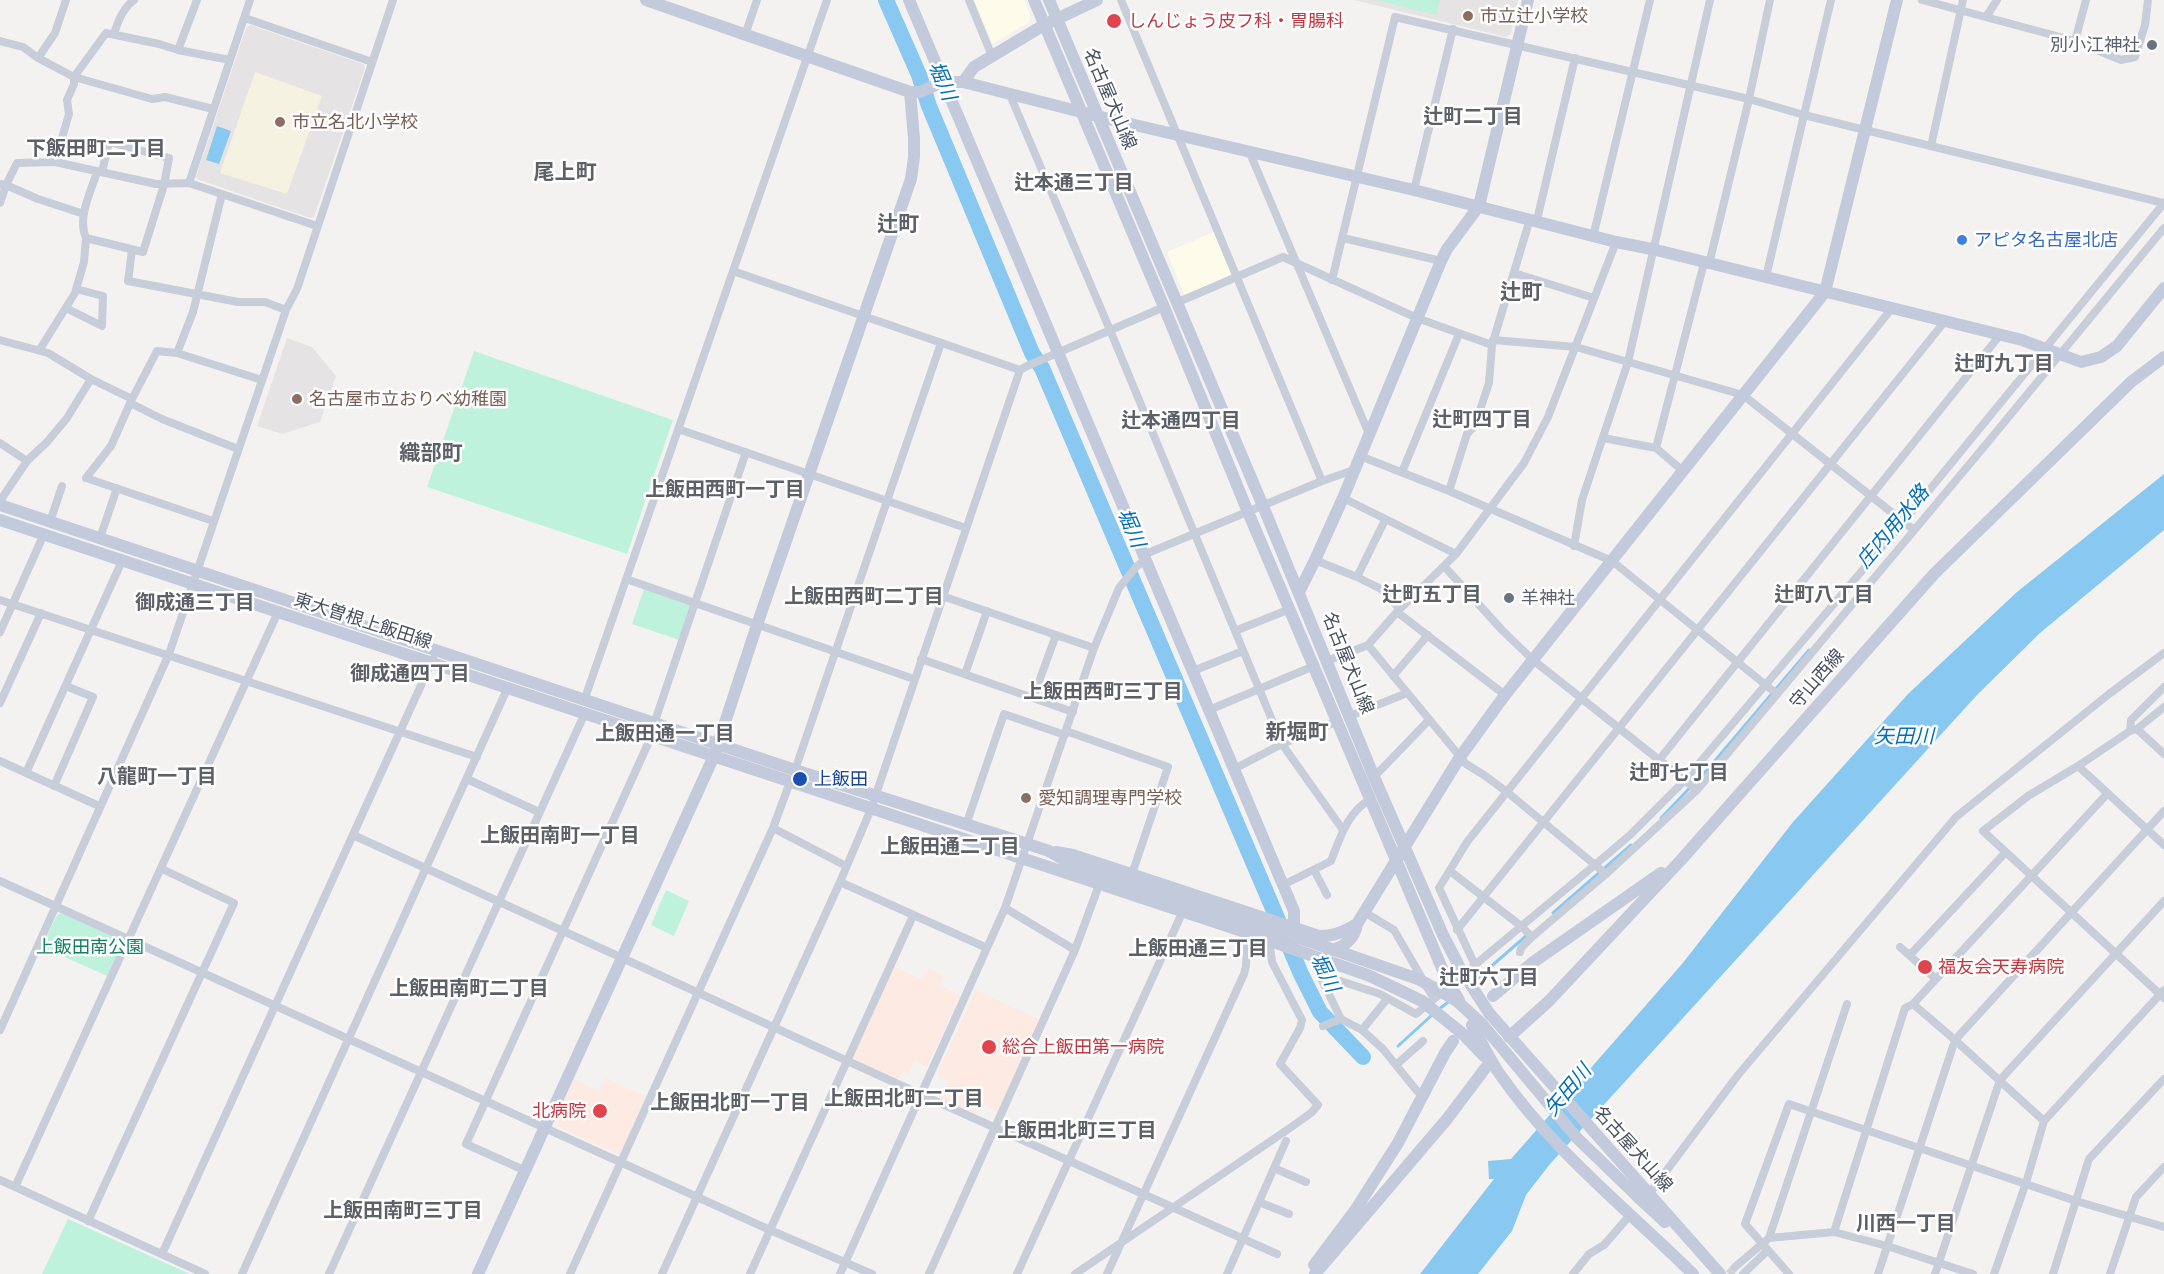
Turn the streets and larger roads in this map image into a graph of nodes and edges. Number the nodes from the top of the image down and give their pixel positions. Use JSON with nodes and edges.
{"nodes":[{"id":1,"x":66,"y":0,"type":"edge"},
{"id":2,"x":134,"y":0,"type":"edge"},
{"id":3,"x":197,"y":0,"type":"edge"},
{"id":4,"x":250,"y":0,"type":"edge"},
{"id":5,"x":393,"y":0,"type":"edge"},
{"id":6,"x":646,"y":0,"type":"edge"},
{"id":7,"x":757,"y":0,"type":"edge"},
{"id":8,"x":827,"y":0,"type":"edge"},
{"id":9,"x":909,"y":0,"type":"edge"},
{"id":10,"x":969,"y":0,"type":"edge"},
{"id":11,"x":1034,"y":0,"type":"edge"},
{"id":12,"x":1049,"y":0,"type":"edge"},
{"id":13,"x":1097,"y":0,"type":"edge"},
{"id":14,"x":1121,"y":0,"type":"edge"},
{"id":15,"x":1528,"y":0,"type":"edge"},
{"id":16,"x":1650,"y":0,"type":"edge"},
{"id":17,"x":1710,"y":0,"type":"edge"},
{"id":18,"x":1770,"y":0,"type":"edge"},
{"id":19,"x":1831,"y":0,"type":"edge"},
{"id":20,"x":1897,"y":0,"type":"edge"},
{"id":21,"x":1922,"y":0,"type":"edge"},
{"id":22,"x":1963,"y":0,"type":"edge"},
{"id":23,"x":1997,"y":0,"type":"edge"},
{"id":24,"x":2086,"y":0,"type":"edge"},
{"id":25,"x":2148,"y":0,"type":"edge"},
{"id":26,"x":1960,"y":10,"type":"junction"},
{"id":27,"x":1986,"y":17,"type":"junction"},
{"id":28,"x":245,"y":18,"type":"junction"},
{"id":29,"x":1057,"y":19,"type":"junction"},
{"id":30,"x":1044,"y":25,"type":"junction"},
{"id":31,"x":1453,"y":29,"type":"junction"},
{"id":32,"x":114,"y":34,"type":"junction"},
{"id":33,"x":745,"y":35,"type":"junction"},
{"id":34,"x":0,"y":41,"type":"edge"},
{"id":35,"x":2075,"y":41,"type":"junction"},
{"id":36,"x":1518,"y":44,"type":"junction"},
{"id":37,"x":178,"y":50,"type":"junction"},
{"id":38,"x":808,"y":56,"type":"junction"},
{"id":39,"x":992,"y":56,"type":"junction"},
{"id":40,"x":38,"y":58,"type":"junction"},
{"id":41,"x":1575,"y":58,"type":"junction"},
{"id":42,"x":230,"y":60,"type":"junction"},
{"id":43,"x":372,"y":62,"type":"junction"},
{"id":44,"x":1633,"y":72,"type":"junction"},
{"id":45,"x":74,"y":77,"type":"junction"},
{"id":46,"x":963,"y":82,"type":"junction"},
{"id":47,"x":939,"y":83,"type":"junction"},
{"id":48,"x":1691,"y":87,"type":"junction"},
{"id":49,"x":915,"y":92,"type":"junction"},
{"id":50,"x":1010,"y":95,"type":"junction"},
{"id":51,"x":1749,"y":99,"type":"junction"},
{"id":52,"x":213,"y":110,"type":"junction"},
{"id":53,"x":1080,"y":111,"type":"junction"},
{"id":54,"x":1804,"y":115,"type":"junction"},
{"id":55,"x":1098,"y":116,"type":"junction"},
{"id":56,"x":1865,"y":129,"type":"junction"},
{"id":57,"x":1178,"y":135,"type":"junction"},
{"id":58,"x":1931,"y":146,"type":"junction"},
{"id":59,"x":1249,"y":151,"type":"junction"},
{"id":60,"x":55,"y":162,"type":"junction"},
{"id":61,"x":100,"y":172,"type":"junction"},
{"id":62,"x":1357,"y":177,"type":"junction"},
{"id":63,"x":189,"y":183,"type":"junction"},
{"id":64,"x":3,"y":185,"type":"edge"},
{"id":65,"x":164,"y":185,"type":"junction"},
{"id":66,"x":1414,"y":189,"type":"junction"},
{"id":67,"x":222,"y":194,"type":"junction"},
{"id":68,"x":0,"y":203,"type":"edge"},
{"id":69,"x":2164,"y":203,"type":"edge"},
{"id":70,"x":1479,"y":206,"type":"junction"},
{"id":71,"x":84,"y":214,"type":"junction"},
{"id":72,"x":1534,"y":220,"type":"junction"},
{"id":73,"x":317,"y":226,"type":"junction"},
{"id":74,"x":2164,"y":228,"type":"edge"},
{"id":75,"x":1593,"y":237,"type":"junction"},
{"id":76,"x":86,"y":238,"type":"junction"},
{"id":77,"x":1343,"y":238,"type":"junction"},
{"id":78,"x":1616,"y":242,"type":"junction"},
{"id":79,"x":1652,"y":249,"type":"junction"},
{"id":80,"x":132,"y":250,"type":"junction"},
{"id":81,"x":1441,"y":261,"type":"junction"},
{"id":82,"x":1296,"y":263,"type":"junction"},
{"id":83,"x":1706,"y":263,"type":"junction"},
{"id":84,"x":733,"y":271,"type":"junction"},
{"id":85,"x":1514,"y":273,"type":"junction"},
{"id":86,"x":1237,"y":276,"type":"junction"},
{"id":87,"x":1766,"y":277,"type":"junction"},
{"id":88,"x":1332,"y":280,"type":"junction"},
{"id":89,"x":2164,"y":288,"type":"edge"},
{"id":90,"x":76,"y":289,"type":"junction"},
{"id":91,"x":1825,"y":292,"type":"junction"},
{"id":92,"x":197,"y":294,"type":"junction"},
{"id":93,"x":1594,"y":298,"type":"junction"},
{"id":94,"x":1170,"y":305,"type":"junction"},
{"id":95,"x":66,"y":308,"type":"junction"},
{"id":96,"x":1892,"y":308,"type":"junction"},
{"id":97,"x":286,"y":310,"type":"junction"},
{"id":98,"x":864,"y":315,"type":"junction"},
{"id":99,"x":1417,"y":318,"type":"junction"},
{"id":100,"x":1945,"y":321,"type":"junction"},
{"id":101,"x":1110,"y":330,"type":"junction"},
{"id":102,"x":1459,"y":334,"type":"junction"},
{"id":103,"x":2000,"y":334,"type":"junction"},
{"id":104,"x":0,"y":340,"type":"edge"},
{"id":105,"x":1492,"y":342,"type":"junction"},
{"id":106,"x":941,"y":343,"type":"junction"},
{"id":107,"x":1576,"y":347,"type":"junction"},
{"id":108,"x":2045,"y":347,"type":"junction"},
{"id":109,"x":40,"y":349,"type":"junction"},
{"id":110,"x":177,"y":353,"type":"junction"},
{"id":111,"x":1054,"y":354,"type":"junction"},
{"id":112,"x":2060,"y":355,"type":"junction"},
{"id":113,"x":2164,"y":357,"type":"edge"},
{"id":114,"x":1628,"y":362,"type":"junction"},
{"id":115,"x":1026,"y":366,"type":"junction"},
{"id":116,"x":1675,"y":376,"type":"junction"},
{"id":117,"x":91,"y":379,"type":"junction"},
{"id":118,"x":262,"y":380,"type":"junction"},
{"id":119,"x":1743,"y":395,"type":"junction"},
{"id":120,"x":131,"y":401,"type":"junction"},
{"id":121,"x":678,"y":429,"type":"junction"},
{"id":122,"x":1976,"y":432,"type":"junction"},
{"id":123,"x":1792,"y":433,"type":"junction"},
{"id":124,"x":1369,"y":434,"type":"junction"},
{"id":125,"x":1603,"y":438,"type":"junction"},
{"id":126,"x":1988,"y":442,"type":"junction"},
{"id":127,"x":0,"y":443,"type":"edge"},
{"id":128,"x":1656,"y":448,"type":"junction"},
{"id":129,"x":238,"y":449,"type":"junction"},
{"id":130,"x":746,"y":452,"type":"junction"},
{"id":131,"x":1360,"y":456,"type":"junction"},
{"id":132,"x":27,"y":461,"type":"junction"},
{"id":133,"x":1831,"y":464,"type":"junction"},
{"id":134,"x":1354,"y":470,"type":"junction"},
{"id":135,"x":1683,"y":471,"type":"junction"},
{"id":136,"x":1402,"y":472,"type":"junction"},
{"id":137,"x":809,"y":474,"type":"junction"},
{"id":138,"x":1322,"y":481,"type":"junction"},
{"id":139,"x":62,"y":486,"type":"dead end"},
{"id":140,"x":117,"y":488,"type":"junction"},
{"id":141,"x":1449,"y":491,"type":"junction"},
{"id":142,"x":1870,"y":495,"type":"junction"},
{"id":143,"x":1343,"y":498,"type":"junction"},
{"id":144,"x":888,"y":500,"type":"junction"},
{"id":145,"x":0,"y":501,"type":"edge"},
{"id":146,"x":0,"y":506,"type":"edge"},
{"id":147,"x":1263,"y":506,"type":"junction"},
{"id":148,"x":1490,"y":508,"type":"junction"},
{"id":149,"x":1248,"y":512,"type":"junction"},
{"id":150,"x":0,"y":520,"type":"edge"},
{"id":151,"x":1385,"y":520,"type":"junction"},
{"id":152,"x":213,"y":521,"type":"junction"},
{"id":153,"x":1904,"y":521,"type":"junction"},
{"id":154,"x":50,"y":522,"type":"junction"},
{"id":155,"x":966,"y":528,"type":"junction"},
{"id":156,"x":1914,"y":530,"type":"junction"},
{"id":157,"x":44,"y":534,"type":"junction"},
{"id":158,"x":1194,"y":534,"type":"junction"},
{"id":159,"x":100,"y":538,"type":"junction"},
{"id":160,"x":1574,"y":546,"type":"junction"},
{"id":161,"x":1456,"y":554,"type":"junction"},
{"id":162,"x":1142,"y":560,"type":"junction"},
{"id":163,"x":1315,"y":560,"type":"junction"},
{"id":164,"x":122,"y":561,"type":"junction"},
{"id":165,"x":1612,"y":561,"type":"junction"},
{"id":166,"x":1444,"y":566,"type":"junction"},
{"id":167,"x":197,"y":571,"type":"junction"},
{"id":168,"x":1357,"y":577,"type":"junction"},
{"id":169,"x":626,"y":579,"type":"junction"},
{"id":170,"x":193,"y":585,"type":"junction"},
{"id":171,"x":1299,"y":592,"type":"junction"},
{"id":172,"x":942,"y":596,"type":"junction"},
{"id":173,"x":1660,"y":599,"type":"junction"},
{"id":174,"x":0,"y":600,"type":"edge"},
{"id":175,"x":694,"y":603,"type":"junction"},
{"id":176,"x":13,"y":604,"type":"junction"},
{"id":177,"x":1290,"y":609,"type":"junction"},
{"id":178,"x":987,"y":611,"type":"junction"},
{"id":179,"x":1399,"y":611,"type":"junction"},
{"id":180,"x":278,"y":612,"type":"junction"},
{"id":181,"x":41,"y":613,"type":"junction"},
{"id":182,"x":757,"y":625,"type":"junction"},
{"id":183,"x":92,"y":630,"type":"junction"},
{"id":184,"x":1697,"y":630,"type":"junction"},
{"id":185,"x":1235,"y":631,"type":"junction"},
{"id":186,"x":0,"y":632,"type":"edge"},
{"id":187,"x":1056,"y":635,"type":"junction"},
{"id":188,"x":1428,"y":635,"type":"junction"},
{"id":189,"x":1368,"y":645,"type":"junction"},
{"id":190,"x":1094,"y":648,"type":"junction"},
{"id":191,"x":835,"y":651,"type":"junction"},
{"id":192,"x":1243,"y":651,"type":"junction"},
{"id":193,"x":2164,"y":653,"type":"edge"},
{"id":194,"x":169,"y":654,"type":"junction"},
{"id":195,"x":434,"y":656,"type":"junction"},
{"id":196,"x":921,"y":659,"type":"junction"},
{"id":197,"x":1533,"y":660,"type":"junction"},
{"id":198,"x":1327,"y":661,"type":"junction"},
{"id":199,"x":1737,"y":661,"type":"junction"},
{"id":200,"x":1314,"y":666,"type":"junction"},
{"id":201,"x":1193,"y":671,"type":"junction"},
{"id":202,"x":965,"y":674,"type":"junction"},
{"id":203,"x":1393,"y":676,"type":"junction"},
{"id":204,"x":914,"y":678,"type":"junction"},
{"id":205,"x":247,"y":681,"type":"junction"},
{"id":206,"x":1766,"y":684,"type":"junction"},
{"id":207,"x":66,"y":686,"type":"junction"},
{"id":208,"x":508,"y":687,"type":"junction"},
{"id":209,"x":2164,"y":687,"type":"edge"},
{"id":210,"x":1259,"y":690,"type":"junction"},
{"id":211,"x":1407,"y":693,"type":"junction"},
{"id":212,"x":1777,"y":694,"type":"junction"},
{"id":213,"x":1505,"y":695,"type":"junction"},
{"id":214,"x":585,"y":698,"type":"junction"},
{"id":215,"x":1033,"y":698,"type":"junction"},
{"id":216,"x":1582,"y":698,"type":"junction"},
{"id":217,"x":0,"y":703,"type":"edge"},
{"id":218,"x":2164,"y":707,"type":"edge"},
{"id":219,"x":1209,"y":710,"type":"junction"},
{"id":220,"x":1073,"y":712,"type":"junction"},
{"id":221,"x":585,"y":713,"type":"junction"},
{"id":222,"x":1350,"y":716,"type":"junction"},
{"id":223,"x":1429,"y":720,"type":"junction"},
{"id":224,"x":655,"y":721,"type":"junction"},
{"id":225,"x":1338,"y":721,"type":"junction"},
{"id":226,"x":1619,"y":728,"type":"junction"},
{"id":227,"x":2133,"y":730,"type":"junction"},
{"id":228,"x":399,"y":731,"type":"junction"},
{"id":229,"x":1066,"y":733,"type":"junction"},
{"id":230,"x":652,"y":735,"type":"junction"},
{"id":231,"x":718,"y":743,"type":"junction"},
{"id":232,"x":1282,"y":744,"type":"junction"},
{"id":233,"x":2164,"y":754,"type":"edge"},
{"id":234,"x":714,"y":756,"type":"junction"},
{"id":235,"x":477,"y":757,"type":"junction"},
{"id":236,"x":1460,"y":757,"type":"junction"},
{"id":237,"x":1659,"y":760,"type":"junction"},
{"id":238,"x":0,"y":761,"type":"edge"},
{"id":239,"x":2078,"y":766,"type":"junction"},
{"id":240,"x":1234,"y":769,"type":"junction"},
{"id":241,"x":795,"y":770,"type":"junction"},
{"id":242,"x":26,"y":773,"type":"junction"},
{"id":243,"x":1374,"y":777,"type":"junction"},
{"id":244,"x":467,"y":779,"type":"junction"},
{"id":245,"x":1685,"y":780,"type":"junction"},
{"id":246,"x":790,"y":782,"type":"junction"},
{"id":247,"x":54,"y":786,"type":"junction"},
{"id":248,"x":1697,"y":790,"type":"junction"},
{"id":249,"x":1507,"y":792,"type":"junction"},
{"id":250,"x":876,"y":794,"type":"junction"},
{"id":251,"x":2107,"y":794,"type":"junction"},
{"id":252,"x":1371,"y":799,"type":"junction"},
{"id":253,"x":99,"y":806,"type":"junction"},
{"id":254,"x":871,"y":809,"type":"junction"},
{"id":255,"x":2164,"y":811,"type":"edge"},
{"id":256,"x":539,"y":812,"type":"junction"},
{"id":257,"x":1543,"y":822,"type":"junction"},
{"id":258,"x":966,"y":825,"type":"junction"},
{"id":259,"x":772,"y":828,"type":"junction"},
{"id":260,"x":1343,"y":830,"type":"junction"},
{"id":261,"x":2147,"y":830,"type":"junction"},
{"id":262,"x":353,"y":835,"type":"junction"},
{"id":263,"x":1028,"y":844,"type":"junction"},
{"id":264,"x":1405,"y":845,"type":"junction"},
{"id":265,"x":2164,"y":845,"type":"edge"},
{"id":266,"x":1049,"y":852,"type":"junction"},
{"id":267,"x":2005,"y":853,"type":"junction"},
{"id":268,"x":1024,"y":858,"type":"junction"},
{"id":269,"x":1395,"y":860,"type":"junction"},
{"id":270,"x":1681,"y":860,"type":"junction"},
{"id":271,"x":1596,"y":864,"type":"junction"},
{"id":272,"x":846,"y":866,"type":"junction"},
{"id":273,"x":162,"y":869,"type":"junction"},
{"id":274,"x":426,"y":869,"type":"junction"},
{"id":275,"x":1314,"y":870,"type":"junction"},
{"id":276,"x":1450,"y":871,"type":"junction"},
{"id":277,"x":1132,"y":874,"type":"junction"},
{"id":278,"x":1606,"y":874,"type":"junction"},
{"id":279,"x":2031,"y":876,"type":"junction"},
{"id":280,"x":0,"y":880,"type":"edge"},
{"id":281,"x":840,"y":882,"type":"junction"},
{"id":282,"x":1099,"y":885,"type":"junction"},
{"id":283,"x":1283,"y":885,"type":"junction"},
{"id":284,"x":1327,"y":895,"type":"dead end"},
{"id":285,"x":1484,"y":896,"type":"junction"},
{"id":286,"x":498,"y":901,"type":"junction"},
{"id":287,"x":2164,"y":901,"type":"edge"},
{"id":288,"x":55,"y":905,"type":"junction"},
{"id":289,"x":1005,"y":908,"type":"junction"},
{"id":290,"x":1183,"y":911,"type":"junction"},
{"id":291,"x":1364,"y":912,"type":"junction"},
{"id":292,"x":2070,"y":913,"type":"junction"},
{"id":293,"x":913,"y":916,"type":"junction"},
{"id":294,"x":1357,"y":924,"type":"junction"},
{"id":295,"x":1290,"y":927,"type":"junction"},
{"id":296,"x":1523,"y":928,"type":"junction"},
{"id":297,"x":1457,"y":930,"type":"junction"},
{"id":298,"x":563,"y":931,"type":"junction"},
{"id":299,"x":1248,"y":933,"type":"junction"},
{"id":300,"x":1532,"y":937,"type":"junction"},
{"id":301,"x":129,"y":939,"type":"junction"},
{"id":302,"x":1271,"y":941,"type":"junction"},
{"id":303,"x":1900,"y":947,"type":"dead end"},
{"id":304,"x":987,"y":948,"type":"junction"},
{"id":305,"x":1075,"y":950,"type":"junction"},
{"id":306,"x":1520,"y":952,"type":"dead end"},
{"id":307,"x":2116,"y":953,"type":"junction"},
{"id":308,"x":1309,"y":955,"type":"junction"},
{"id":309,"x":1910,"y":955,"type":"junction"},
{"id":310,"x":624,"y":958,"type":"junction"},
{"id":311,"x":1475,"y":965,"type":"junction"},
{"id":312,"x":202,"y":972,"type":"junction"},
{"id":313,"x":1319,"y":974,"type":"junction"},
{"id":314,"x":1936,"y":979,"type":"junction"},
{"id":315,"x":698,"y":993,"type":"junction"},
{"id":316,"x":2163,"y":994,"type":"edge"},
{"id":317,"x":1493,"y":996,"type":"dead end"},
{"id":318,"x":1387,"y":999,"type":"junction"},
{"id":319,"x":1428,"y":1000,"type":"junction"},
{"id":320,"x":1847,"y":1004,"type":"dead end"},
{"id":321,"x":1913,"y":1004,"type":"junction"},
{"id":322,"x":276,"y":1005,"type":"junction"},
{"id":323,"x":1339,"y":1020,"type":"junction"},
{"id":324,"x":774,"y":1026,"type":"junction"},
{"id":325,"x":1323,"y":1026,"type":"dead end"},
{"id":326,"x":0,"y":1030,"type":"edge"},
{"id":327,"x":1362,"y":1030,"type":"junction"},
{"id":328,"x":1463,"y":1033,"type":"junction"},
{"id":329,"x":349,"y":1038,"type":"junction"},
{"id":330,"x":1955,"y":1040,"type":"junction"},
{"id":331,"x":1423,"y":1041,"type":"dead end"},
{"id":332,"x":1513,"y":1041,"type":"junction"},
{"id":333,"x":847,"y":1061,"type":"junction"},
{"id":334,"x":1396,"y":1065,"type":"junction"},
{"id":335,"x":1496,"y":1069,"type":"junction"},
{"id":336,"x":421,"y":1071,"type":"junction"},
{"id":337,"x":2164,"y":1079,"type":"edge"},
{"id":338,"x":2000,"y":1080,"type":"junction"},
{"id":339,"x":1417,"y":1091,"type":"dead end"},
{"id":340,"x":922,"y":1095,"type":"junction"},
{"id":341,"x":486,"y":1100,"type":"junction"},
{"id":342,"x":1812,"y":1111,"type":"junction"},
{"id":343,"x":2044,"y":1121,"type":"junction"},
{"id":344,"x":546,"y":1127,"type":"junction"},
{"id":345,"x":995,"y":1128,"type":"junction"},
{"id":346,"x":1867,"y":1130,"type":"junction"},
{"id":347,"x":1286,"y":1141,"type":"dead end"},
{"id":348,"x":1920,"y":1148,"type":"junction"},
{"id":349,"x":622,"y":1161,"type":"junction"},
{"id":350,"x":1069,"y":1161,"type":"junction"},
{"id":351,"x":1972,"y":1165,"type":"junction"},
{"id":352,"x":2164,"y":1167,"type":"edge"},
{"id":353,"x":1274,"y":1168,"type":"junction"},
{"id":354,"x":526,"y":1171,"type":"junction"},
{"id":355,"x":0,"y":1180,"type":"edge"},
{"id":356,"x":1306,"y":1182,"type":"dead end"},
{"id":357,"x":2026,"y":1183,"type":"junction"},
{"id":358,"x":15,"y":1187,"type":"junction"},
{"id":359,"x":1644,"y":1193,"type":"junction"},
{"id":360,"x":1143,"y":1195,"type":"junction"},
{"id":361,"x":697,"y":1196,"type":"junction"},
{"id":362,"x":2076,"y":1201,"type":"junction"},
{"id":363,"x":1259,"y":1202,"type":"junction"},
{"id":364,"x":1173,"y":1208,"type":"junction"},
{"id":365,"x":1629,"y":1213,"type":"junction"},
{"id":366,"x":1289,"y":1214,"type":"dead end"},
{"id":367,"x":2129,"y":1217,"type":"junction"},
{"id":368,"x":88,"y":1221,"type":"junction"},
{"id":369,"x":2164,"y":1227,"type":"edge"},
{"id":370,"x":770,"y":1230,"type":"junction"},
{"id":371,"x":1834,"y":1232,"type":"junction"},
{"id":372,"x":1769,"y":1238,"type":"junction"},
{"id":373,"x":1242,"y":1239,"type":"junction"},
{"id":374,"x":1120,"y":1244,"type":"junction"},
{"id":375,"x":1887,"y":1246,"type":"junction"},
{"id":376,"x":1764,"y":1247,"type":"junction"},
{"id":377,"x":162,"y":1254,"type":"junction"},
{"id":378,"x":1277,"y":1254,"type":"dead end"},
{"id":379,"x":846,"y":1262,"type":"junction"},
{"id":380,"x":1939,"y":1264,"type":"junction"},
{"id":381,"x":1735,"y":1267,"type":"tunnel mouth"},
{"id":382,"x":205,"y":1274,"type":"edge"},
{"id":383,"x":242,"y":1274,"type":"edge"},
{"id":384,"x":329,"y":1274,"type":"edge"},
{"id":385,"x":478,"y":1274,"type":"edge"},
{"id":386,"x":570,"y":1274,"type":"edge"},
{"id":387,"x":662,"y":1274,"type":"edge"},
{"id":388,"x":750,"y":1274,"type":"edge"},
{"id":389,"x":840,"y":1274,"type":"edge"},
{"id":390,"x":872,"y":1274,"type":"edge"},
{"id":391,"x":929,"y":1274,"type":"edge"},
{"id":392,"x":1017,"y":1274,"type":"edge"},
{"id":393,"x":1075,"y":1274,"type":"edge"},
{"id":394,"x":1107,"y":1274,"type":"edge"},
{"id":395,"x":1227,"y":1274,"type":"edge"},
{"id":396,"x":1308,"y":1274,"type":"edge"},
{"id":397,"x":1315,"y":1274,"type":"edge"},
{"id":398,"x":1573,"y":1274,"type":"edge"},
{"id":399,"x":1693,"y":1274,"type":"edge"},
{"id":400,"x":1720,"y":1274,"type":"edge"},
{"id":401,"x":1743,"y":1274,"type":"tunnel mouth"},
{"id":402,"x":1789,"y":1274,"type":"edge"},
{"id":403,"x":1878,"y":1274,"type":"edge"},
{"id":404,"x":1935,"y":1274,"type":"edge"},
{"id":405,"x":1972,"y":1274,"type":"edge"},
{"id":406,"x":1994,"y":1274,"type":"edge"},
{"id":407,"x":2053,"y":1274,"type":"edge"},
{"id":408,"x":2110,"y":1274,"type":"edge"}],
"edges":[{"from":1,"to":40,"type":"street"},
{"from":2,"to":32,"type":"street"},
{"from":3,"to":37,"type":"street"},
{"from":4,"to":28,"type":"street"},
{"from":5,"to":43,"type":"street"},
{"from":6,"to":33,"type":"street"},
{"from":7,"to":33,"type":"street"},
{"from":8,"to":38,"type":"street"},
{"from":9,"to":47,"type":"street"},
{"from":10,"to":39,"type":"street"},
{"from":11,"to":30,"type":"street","name":"名古屋犬山線"},
{"from":12,"to":29,"type":"street","name":"名古屋犬山線"},
{"from":13,"to":29,"type":"street"},
{"from":14,"to":57,"type":"street"},
{"from":15,"to":36,"type":"street"},
{"from":16,"to":44,"type":"street"},
{"from":17,"to":48,"type":"street"},
{"from":18,"to":51,"type":"street"},
{"from":19,"to":54,"type":"street"},
{"from":20,"to":56,"type":"street"},
{"from":21,"to":26,"type":"street"},
{"from":22,"to":26,"type":"street"},
{"from":23,"to":27,"type":"street"},
{"from":24,"to":35,"type":"street"},
{"from":25,"to":35,"type":"street"},
{"from":26,"to":27,"type":"street"},
{"from":26,"to":58,"type":"street"},
{"from":27,"to":35,"type":"street"},
{"from":28,"to":42,"type":"street"},
{"from":28,"to":43,"type":"street"},
{"from":29,"to":30,"type":"street"},
{"from":29,"to":55,"type":"street","name":"名古屋犬山線"},
{"from":30,"to":39,"type":"street"},
{"from":30,"to":53,"type":"street","name":"名古屋犬山線"},
{"from":31,"to":36,"type":"street"},
{"from":31,"to":62,"type":"street"},
{"from":31,"to":66,"type":"street"},
{"from":32,"to":37,"type":"street"},
{"from":32,"to":45,"type":"street"},
{"from":33,"to":38,"type":"street"},
{"from":34,"to":40,"type":"street"},
{"from":36,"to":41,"type":"street"},
{"from":36,"to":70,"type":"street"},
{"from":37,"to":42,"type":"street"},
{"from":38,"to":49,"type":"street"},
{"from":38,"to":84,"type":"street"},
{"from":39,"to":46,"type":"street"},
{"from":40,"to":45,"type":"street"},
{"from":41,"to":44,"type":"street"},
{"from":41,"to":72,"type":"street"},
{"from":42,"to":52,"type":"street"},
{"from":43,"to":73,"type":"street"},
{"from":44,"to":48,"type":"street"},
{"from":44,"to":75,"type":"street"},
{"from":45,"to":52,"type":"street"},
{"from":45,"to":60,"type":"street"},
{"from":46,"to":47,"type":"street"},
{"from":46,"to":50,"type":"street"},
{"from":47,"to":49,"type":"street"},
{"from":47,"to":111,"type":"street"},
{"from":48,"to":51,"type":"street"},
{"from":48,"to":79,"type":"street"},
{"from":49,"to":98,"type":"street"},
{"from":50,"to":53,"type":"street"},
{"from":50,"to":101,"type":"street"},
{"from":51,"to":54,"type":"street"},
{"from":51,"to":83,"type":"street"},
{"from":52,"to":63,"type":"street"},
{"from":53,"to":55,"type":"street"},
{"from":53,"to":94,"type":"street","name":"名古屋犬山線"},
{"from":54,"to":56,"type":"street"},
{"from":54,"to":87,"type":"street"},
{"from":55,"to":57,"type":"street"},
{"from":55,"to":94,"type":"street","name":"名古屋犬山線"},
{"from":56,"to":58,"type":"street"},
{"from":56,"to":91,"type":"street"},
{"from":57,"to":59,"type":"street"},
{"from":57,"to":86,"type":"street"},
{"from":58,"to":69,"type":"street"},
{"from":59,"to":62,"type":"street"},
{"from":59,"to":82,"type":"street"},
{"from":60,"to":61,"type":"street"},
{"from":60,"to":64,"type":"street"},
{"from":61,"to":65,"type":"street"},
{"from":61,"to":65,"type":"street"},
{"from":61,"to":71,"type":"street"},
{"from":62,"to":66,"type":"street"},
{"from":62,"to":77,"type":"street"},
{"from":63,"to":65,"type":"street"},
{"from":63,"to":67,"type":"street"},
{"from":64,"to":68,"type":"street"},
{"from":64,"to":71,"type":"street"},
{"from":65,"to":80,"type":"street"},
{"from":66,"to":70,"type":"street"},
{"from":67,"to":73,"type":"street"},
{"from":67,"to":92,"type":"street"},
{"from":69,"to":108,"type":"street"},
{"from":70,"to":72,"type":"street"},
{"from":70,"to":81,"type":"street"},
{"from":71,"to":76,"type":"street"},
{"from":72,"to":75,"type":"street"},
{"from":72,"to":85,"type":"street"},
{"from":73,"to":97,"type":"street"},
{"from":74,"to":112,"type":"street"},
{"from":75,"to":78,"type":"street"},
{"from":76,"to":80,"type":"street"},
{"from":76,"to":90,"type":"street"},
{"from":77,"to":81,"type":"street"},
{"from":77,"to":88,"type":"street"},
{"from":78,"to":79,"type":"street"},
{"from":78,"to":93,"type":"street"},
{"from":79,"to":83,"type":"street"},
{"from":79,"to":114,"type":"street"},
{"from":80,"to":92,"type":"street"},
{"from":81,"to":99,"type":"street"},
{"from":82,"to":86,"type":"street"},
{"from":82,"to":88,"type":"street"},
{"from":82,"to":124,"type":"street"},
{"from":83,"to":87,"type":"street"},
{"from":83,"to":116,"type":"street"},
{"from":84,"to":98,"type":"street"},
{"from":84,"to":121,"type":"street"},
{"from":85,"to":93,"type":"street"},
{"from":85,"to":105,"type":"street"},
{"from":86,"to":94,"type":"street"},
{"from":86,"to":138,"type":"street"},
{"from":87,"to":91,"type":"street"},
{"from":88,"to":99,"type":"street"},
{"from":89,"to":112,"type":"street"},
{"from":90,"to":95,"type":"street"},
{"from":90,"to":95,"type":"street"},
{"from":91,"to":96,"type":"street"},
{"from":91,"to":119,"type":"street"},
{"from":92,"to":97,"type":"street"},
{"from":92,"to":110,"type":"street"},
{"from":93,"to":107,"type":"street"},
{"from":94,"to":101,"type":"street"},
{"from":94,"to":147,"type":"street","name":"名古屋犬山線"},
{"from":94,"to":149,"type":"street","name":"名古屋犬山線"},
{"from":95,"to":109,"type":"street"},
{"from":96,"to":100,"type":"street"},
{"from":96,"to":123,"type":"street"},
{"from":97,"to":118,"type":"street"},
{"from":98,"to":106,"type":"street"},
{"from":98,"to":137,"type":"street"},
{"from":99,"to":102,"type":"street"},
{"from":99,"to":124,"type":"street"},
{"from":100,"to":103,"type":"street"},
{"from":100,"to":133,"type":"street"},
{"from":101,"to":111,"type":"street"},
{"from":101,"to":158,"type":"street"},
{"from":102,"to":105,"type":"street"},
{"from":102,"to":136,"type":"street"},
{"from":103,"to":108,"type":"street"},
{"from":103,"to":142,"type":"street"},
{"from":104,"to":109,"type":"street"},
{"from":105,"to":107,"type":"street"},
{"from":105,"to":141,"type":"street"},
{"from":106,"to":115,"type":"street"},
{"from":106,"to":144,"type":"street"},
{"from":107,"to":114,"type":"street"},
{"from":107,"to":148,"type":"street"},
{"from":108,"to":112,"type":"street"},
{"from":108,"to":122,"type":"street"},
{"from":109,"to":117,"type":"street"},
{"from":110,"to":118,"type":"street"},
{"from":110,"to":120,"type":"street"},
{"from":111,"to":115,"type":"street"},
{"from":111,"to":162,"type":"street"},
{"from":112,"to":126,"type":"street"},
{"from":113,"to":270,"type":"street","name":"守山西線"},
{"from":114,"to":116,"type":"street"},
{"from":114,"to":125,"type":"street"},
{"from":115,"to":155,"type":"street"},
{"from":116,"to":119,"type":"street"},
{"from":116,"to":128,"type":"street"},
{"from":117,"to":120,"type":"street"},
{"from":117,"to":132,"type":"street"},
{"from":118,"to":129,"type":"street"},
{"from":119,"to":123,"type":"street"},
{"from":119,"to":135,"type":"street"},
{"from":120,"to":129,"type":"street"},
{"from":120,"to":140,"type":"street"},
{"from":121,"to":130,"type":"street"},
{"from":121,"to":169,"type":"street"},
{"from":122,"to":126,"type":"street"},
{"from":122,"to":153,"type":"street"},
{"from":123,"to":133,"type":"street"},
{"from":123,"to":173,"type":"street"},
{"from":124,"to":131,"type":"street"},
{"from":125,"to":128,"type":"street"},
{"from":125,"to":160,"type":"street"},
{"from":126,"to":156,"type":"street"},
{"from":127,"to":132,"type":"street"},
{"from":128,"to":135,"type":"street"},
{"from":129,"to":152,"type":"street"},
{"from":130,"to":137,"type":"street"},
{"from":130,"to":175,"type":"street"},
{"from":131,"to":134,"type":"street"},
{"from":131,"to":136,"type":"street"},
{"from":132,"to":145,"type":"street"},
{"from":133,"to":142,"type":"street"},
{"from":133,"to":184,"type":"street"},
{"from":134,"to":138,"type":"street"},
{"from":134,"to":143,"type":"street"},
{"from":135,"to":165,"type":"street"},
{"from":136,"to":141,"type":"street"},
{"from":137,"to":144,"type":"street"},
{"from":137,"to":182,"type":"street"},
{"from":138,"to":147,"type":"street"},
{"from":139,"to":154,"type":"street"},
{"from":140,"to":152,"type":"street"},
{"from":140,"to":159,"type":"street"},
{"from":141,"to":148,"type":"street"},
{"from":142,"to":153,"type":"street"},
{"from":142,"to":199,"type":"street"},
{"from":143,"to":151,"type":"street"},
{"from":143,"to":163,"type":"street"},
{"from":144,"to":155,"type":"street"},
{"from":144,"to":191,"type":"street"},
{"from":146,"to":154,"type":"street","name":"東大曽根上飯田線"},
{"from":147,"to":149,"type":"street"},
{"from":147,"to":171,"type":"street","name":"名古屋犬山線"},
{"from":148,"to":160,"type":"street"},
{"from":148,"to":161,"type":"street"},
{"from":149,"to":158,"type":"street"},
{"from":149,"to":177,"type":"street","name":"名古屋犬山線"},
{"from":150,"to":157,"type":"street","name":"東大曽根上飯田線"},
{"from":151,"to":161,"type":"street"},
{"from":151,"to":168,"type":"street"},
{"from":152,"to":167,"type":"street"},
{"from":153,"to":156,"type":"street"},
{"from":153,"to":206,"type":"street"},
{"from":154,"to":159,"type":"street","name":"東大曽根上飯田線"},
{"from":155,"to":172,"type":"street"},
{"from":156,"to":212,"type":"street"},
{"from":157,"to":164,"type":"street","name":"東大曽根上飯田線"},
{"from":157,"to":176,"type":"street"},
{"from":158,"to":162,"type":"street"},
{"from":158,"to":185,"type":"street"},
{"from":159,"to":167,"type":"street","name":"東大曽根上飯田線"},
{"from":160,"to":165,"type":"street"},
{"from":161,"to":166,"type":"street"},
{"from":162,"to":190,"type":"street"},
{"from":162,"to":201,"type":"street"},
{"from":163,"to":168,"type":"street"},
{"from":163,"to":171,"type":"street"},
{"from":164,"to":170,"type":"street","name":"東大曽根上飯田線"},
{"from":164,"to":183,"type":"street"},
{"from":165,"to":173,"type":"street"},
{"from":165,"to":197,"type":"street"},
{"from":166,"to":179,"type":"street"},
{"from":166,"to":197,"type":"street"},
{"from":167,"to":170,"type":"street"},
{"from":167,"to":195,"type":"street","name":"東大曽根上飯田線"},
{"from":168,"to":179,"type":"street"},
{"from":169,"to":175,"type":"street"},
{"from":169,"to":214,"type":"street"},
{"from":170,"to":180,"type":"street","name":"東大曽根上飯田線"},
{"from":170,"to":194,"type":"street"},
{"from":171,"to":198,"type":"street","name":"名古屋犬山線"},
{"from":172,"to":178,"type":"street"},
{"from":172,"to":196,"type":"street"},
{"from":173,"to":184,"type":"street"},
{"from":173,"to":216,"type":"street"},
{"from":174,"to":176,"type":"street"},
{"from":175,"to":182,"type":"street"},
{"from":175,"to":224,"type":"street"},
{"from":176,"to":181,"type":"street"},
{"from":176,"to":186,"type":"street"},
{"from":177,"to":185,"type":"street"},
{"from":177,"to":200,"type":"street","name":"名古屋犬山線"},
{"from":178,"to":187,"type":"street"},
{"from":178,"to":202,"type":"street"},
{"from":179,"to":188,"type":"street"},
{"from":179,"to":189,"type":"street"},
{"from":180,"to":195,"type":"street","name":"東大曽根上飯田線"},
{"from":180,"to":205,"type":"street"},
{"from":181,"to":183,"type":"street"},
{"from":181,"to":217,"type":"street"},
{"from":182,"to":191,"type":"street"},
{"from":182,"to":231,"type":"street"},
{"from":183,"to":194,"type":"street"},
{"from":183,"to":207,"type":"street"},
{"from":184,"to":199,"type":"street"},
{"from":184,"to":226,"type":"street"},
{"from":185,"to":192,"type":"street"},
{"from":187,"to":190,"type":"street"},
{"from":187,"to":215,"type":"street"},
{"from":188,"to":203,"type":"street"},
{"from":188,"to":213,"type":"street"},
{"from":189,"to":198,"type":"street"},
{"from":189,"to":203,"type":"street"},
{"from":190,"to":220,"type":"street"},
{"from":191,"to":204,"type":"street"},
{"from":191,"to":241,"type":"street"},
{"from":192,"to":201,"type":"street"},
{"from":192,"to":210,"type":"street"},
{"from":193,"to":359,"type":"street"},
{"from":194,"to":205,"type":"street"},
{"from":194,"to":253,"type":"street"},
{"from":195,"to":208,"type":"street","name":"東大曽根上飯田線"},
{"from":195,"to":214,"type":"street","name":"東大曽根上飯田線"},
{"from":195,"to":228,"type":"street"},
{"from":196,"to":202,"type":"street"},
{"from":196,"to":204,"type":"street"},
{"from":197,"to":213,"type":"street"},
{"from":197,"to":216,"type":"street"},
{"from":198,"to":222,"type":"street","name":"名古屋犬山線"},
{"from":199,"to":206,"type":"street"},
{"from":199,"to":237,"type":"street"},
{"from":200,"to":210,"type":"street"},
{"from":200,"to":225,"type":"street","name":"名古屋犬山線"},
{"from":201,"to":219,"type":"street"},
{"from":202,"to":215,"type":"street"},
{"from":203,"to":211,"type":"street"},
{"from":204,"to":250,"type":"street"},
{"from":205,"to":228,"type":"street"},
{"from":205,"to":273,"type":"street"},
{"from":206,"to":212,"type":"street"},
{"from":206,"to":245,"type":"street"},
{"from":207,"to":242,"type":"street"},
{"from":207,"to":247,"type":"street"},
{"from":208,"to":221,"type":"street","name":"東大曽根上飯田線"},
{"from":208,"to":235,"type":"street"},
{"from":209,"to":227,"type":"street"},
{"from":210,"to":219,"type":"street"},
{"from":210,"to":232,"type":"street"},
{"from":211,"to":222,"type":"street"},
{"from":211,"to":223,"type":"street"},
{"from":212,"to":248,"type":"street"},
{"from":213,"to":236,"type":"street"},
{"from":214,"to":224,"type":"street","name":"東大曽根上飯田線"},
{"from":215,"to":220,"type":"street"},
{"from":216,"to":226,"type":"street"},
{"from":216,"to":249,"type":"street"},
{"from":218,"to":227,"type":"street"},
{"from":219,"to":240,"type":"street"},
{"from":220,"to":229,"type":"street"},
{"from":221,"to":230,"type":"street","name":"東大曽根上飯田線"},
{"from":221,"to":256,"type":"street"},
{"from":222,"to":243,"type":"street","name":"名古屋犬山線"},
{"from":223,"to":236,"type":"street"},
{"from":223,"to":243,"type":"street"},
{"from":224,"to":231,"type":"street","name":"東大曽根上飯田線"},
{"from":225,"to":232,"type":"street"},
{"from":225,"to":252,"type":"street","name":"名古屋犬山線"},
{"from":226,"to":237,"type":"street"},
{"from":226,"to":257,"type":"street"},
{"from":227,"to":233,"type":"street"},
{"from":227,"to":239,"type":"street"},
{"from":228,"to":235,"type":"street"},
{"from":228,"to":262,"type":"street"},
{"from":229,"to":258,"type":"street"},
{"from":229,"to":263,"type":"street"},
{"from":229,"to":277,"type":"street"},
{"from":230,"to":234,"type":"street","name":"東大曽根上飯田線"},
{"from":230,"to":298,"type":"street"},
{"from":231,"to":234,"type":"street"},
{"from":231,"to":241,"type":"street","name":"東大曽根上飯田線"},
{"from":232,"to":240,"type":"street"},
{"from":232,"to":260,"type":"street"},
{"from":234,"to":246,"type":"street","name":"東大曽根上飯田線"},
{"from":234,"to":310,"type":"street"},
{"from":235,"to":244,"type":"street"},
{"from":236,"to":249,"type":"street"},
{"from":236,"to":264,"type":"street"},
{"from":237,"to":245,"type":"street"},
{"from":238,"to":242,"type":"street"},
{"from":239,"to":251,"type":"street"},
{"from":239,"to":267,"type":"street"},
{"from":240,"to":283,"type":"street"},
{"from":241,"to":250,"type":"street","name":"東大曽根上飯田線"},
{"from":242,"to":247,"type":"street"},
{"from":243,"to":264,"type":"street","name":"名古屋犬山線"},
{"from":244,"to":256,"type":"street"},
{"from":244,"to":274,"type":"street"},
{"from":245,"to":248,"type":"street"},
{"from":245,"to":271,"type":"street"},
{"from":246,"to":254,"type":"street","name":"東大曽根上飯田線"},
{"from":246,"to":259,"type":"street"},
{"from":247,"to":253,"type":"street"},
{"from":248,"to":278,"type":"street"},
{"from":249,"to":257,"type":"street"},
{"from":249,"to":276,"type":"street"},
{"from":250,"to":254,"type":"street"},
{"from":250,"to":258,"type":"street","name":"東大曽根上飯田線"},
{"from":251,"to":261,"type":"street"},
{"from":251,"to":279,"type":"street"},
{"from":252,"to":260,"type":"street"},
{"from":252,"to":269,"type":"street","name":"名古屋犬山線"},
{"from":253,"to":288,"type":"street"},
{"from":254,"to":268,"type":"street","name":"東大曽根上飯田線"},
{"from":254,"to":272,"type":"street"},
{"from":255,"to":261,"type":"street"},
{"from":256,"to":286,"type":"street"},
{"from":257,"to":271,"type":"street"},
{"from":257,"to":285,"type":"street"},
{"from":258,"to":263,"type":"street","name":"東大曽根上飯田線"},
{"from":259,"to":272,"type":"street"},
{"from":259,"to":315,"type":"street"},
{"from":260,"to":275,"type":"street"},
{"from":261,"to":265,"type":"street"},
{"from":261,"to":292,"type":"street"},
{"from":262,"to":274,"type":"street"},
{"from":262,"to":322,"type":"street"},
{"from":263,"to":266,"type":"street","name":"東大曽根上飯田線"},
{"from":263,"to":268,"type":"street"},
{"from":264,"to":269,"type":"street"},
{"from":264,"to":332,"type":"street","name":"名古屋犬山線","bridge":true},
{"from":266,"to":277,"type":"street"},
{"from":266,"to":359,"type":"street","bridge":true},
{"from":267,"to":279,"type":"street"},
{"from":267,"to":309,"type":"street"},
{"from":268,"to":282,"type":"street","name":"東大曽根上飯田線"},
{"from":268,"to":289,"type":"street"},
{"from":269,"to":291,"type":"street"},
{"from":269,"to":328,"type":"street","name":"名古屋犬山線","bridge":true},
{"from":270,"to":317,"type":"street"},
{"from":270,"to":332,"type":"street","name":"守山西線"},
{"from":271,"to":278,"type":"street"},
{"from":271,"to":296,"type":"street"},
{"from":272,"to":281,"type":"street"},
{"from":273,"to":301,"type":"street"},
{"from":273,"to":312,"type":"street"},
{"from":274,"to":286,"type":"street"},
{"from":274,"to":329,"type":"street"},
{"from":275,"to":283,"type":"street"},
{"from":275,"to":284,"type":"street"},
{"from":276,"to":285,"type":"street"},
{"from":276,"to":297,"type":"street"},
{"from":277,"to":295,"type":"street"},
{"from":278,"to":300,"type":"street"},
{"from":279,"to":292,"type":"street"},
{"from":279,"to":314,"type":"street"},
{"from":280,"to":288,"type":"street"},
{"from":281,"to":293,"type":"street"},
{"from":281,"to":324,"type":"street"},
{"from":282,"to":290,"type":"street","name":"東大曽根上飯田線"},
{"from":282,"to":305,"type":"street"},
{"from":283,"to":295,"type":"street"},
{"from":285,"to":296,"type":"street"},
{"from":285,"to":297,"type":"street"},
{"from":286,"to":298,"type":"street"},
{"from":286,"to":336,"type":"street"},
{"from":287,"to":307,"type":"street"},
{"from":288,"to":301,"type":"street"},
{"from":288,"to":326,"type":"street"},
{"from":289,"to":304,"type":"street"},
{"from":289,"to":305,"type":"street"},
{"from":290,"to":299,"type":"street","name":"東大曽根上飯田線"},
{"from":290,"to":350,"type":"street"},
{"from":291,"to":294,"type":"street"},
{"from":291,"to":319,"type":"street"},
{"from":292,"to":307,"type":"street"},
{"from":292,"to":330,"type":"street"},
{"from":293,"to":304,"type":"street"},
{"from":293,"to":333,"type":"street"},
{"from":294,"to":295,"type":"street"},
{"from":294,"to":308,"type":"street"},
{"from":296,"to":300,"type":"street"},
{"from":296,"to":311,"type":"street"},
{"from":297,"to":311,"type":"street"},
{"from":298,"to":310,"type":"street"},
{"from":298,"to":341,"type":"street"},
{"from":299,"to":302,"type":"street","name":"東大曽根上飯田線"},
{"from":299,"to":360,"type":"street"},
{"from":300,"to":306,"type":"street"},
{"from":301,"to":312,"type":"street"},
{"from":301,"to":358,"type":"street"},
{"from":302,"to":308,"type":"street","name":"東大曽根上飯田線"},
{"from":302,"to":364,"type":"street"},
{"from":303,"to":309,"type":"street"},
{"from":304,"to":340,"type":"street"},
{"from":305,"to":345,"type":"street"},
{"from":307,"to":316,"type":"street"},
{"from":307,"to":338,"type":"street"},
{"from":308,"to":313,"type":"street"},
{"from":308,"to":319,"type":"street","name":"東大曽根上飯田線"},
{"from":309,"to":314,"type":"street"},
{"from":310,"to":315,"type":"street"},
{"from":310,"to":344,"type":"street"},
{"from":311,"to":319,"type":"street"},
{"from":312,"to":322,"type":"street"},
{"from":312,"to":368,"type":"street"},
{"from":313,"to":318,"type":"street"},
{"from":313,"to":323,"type":"street"},
{"from":314,"to":321,"type":"street"},
{"from":315,"to":324,"type":"street"},
{"from":315,"to":349,"type":"street"},
{"from":316,"to":343,"type":"street"},
{"from":318,"to":319,"type":"street"},
{"from":318,"to":327,"type":"street"},
{"from":319,"to":328,"type":"street","name":"東大曽根上飯田線","bridge":true},
{"from":320,"to":342,"type":"street"},
{"from":321,"to":330,"type":"street"},
{"from":321,"to":346,"type":"street"},
{"from":322,"to":329,"type":"street"},
{"from":322,"to":377,"type":"street"},
{"from":323,"to":325,"type":"street"},
{"from":323,"to":327,"type":"street"},
{"from":324,"to":333,"type":"street"},
{"from":324,"to":361,"type":"street"},
{"from":327,"to":334,"type":"street"},
{"from":328,"to":335,"type":"street","name":"名古屋犬山線"},
{"from":328,"to":396,"type":"street"},
{"from":329,"to":336,"type":"street"},
{"from":329,"to":383,"type":"street"},
{"from":330,"to":338,"type":"street"},
{"from":330,"to":348,"type":"street"},
{"from":331,"to":334,"type":"street"},
{"from":332,"to":359,"type":"street","name":"名古屋犬山線"},
{"from":333,"to":340,"type":"street"},
{"from":333,"to":370,"type":"street"},
{"from":334,"to":339,"type":"street"},
{"from":335,"to":365,"type":"street","name":"名古屋犬山線"},
{"from":335,"to":397,"type":"street"},
{"from":336,"to":341,"type":"street"},
{"from":336,"to":384,"type":"street"},
{"from":337,"to":362,"type":"street"},
{"from":338,"to":343,"type":"street"},
{"from":338,"to":351,"type":"street"},
{"from":340,"to":345,"type":"street"},
{"from":340,"to":379,"type":"street"},
{"from":341,"to":344,"type":"street"},
{"from":341,"to":354,"type":"street"},
{"from":342,"to":346,"type":"street"},
{"from":342,"to":372,"type":"street"},
{"from":342,"to":376,"type":"street"},
{"from":343,"to":357,"type":"street"},
{"from":344,"to":349,"type":"street"},
{"from":344,"to":354,"type":"street"},
{"from":345,"to":350,"type":"street"},
{"from":345,"to":391,"type":"street"},
{"from":346,"to":348,"type":"street"},
{"from":346,"to":371,"type":"street"},
{"from":347,"to":353,"type":"street"},
{"from":348,"to":351,"type":"street"},
{"from":348,"to":375,"type":"street"},
{"from":349,"to":361,"type":"street"},
{"from":349,"to":386,"type":"street"},
{"from":350,"to":360,"type":"street"},
{"from":350,"to":392,"type":"street"},
{"from":351,"to":357,"type":"street"},
{"from":351,"to":380,"type":"street"},
{"from":352,"to":367,"type":"street"},
{"from":353,"to":356,"type":"street"},
{"from":353,"to":363,"type":"street"},
{"from":354,"to":385,"type":"street"},
{"from":355,"to":358,"type":"street"},
{"from":357,"to":362,"type":"street"},
{"from":357,"to":406,"type":"street"},
{"from":358,"to":368,"type":"street"},
{"from":359,"to":400,"type":"street"},
{"from":360,"to":364,"type":"street"},
{"from":360,"to":374,"type":"street"},
{"from":361,"to":370,"type":"street"},
{"from":361,"to":387,"type":"street"},
{"from":362,"to":367,"type":"street"},
{"from":362,"to":407,"type":"street"},
{"from":363,"to":366,"type":"street"},
{"from":363,"to":373,"type":"street"},
{"from":364,"to":373,"type":"street"},
{"from":364,"to":374,"type":"street"},
{"from":365,"to":398,"type":"street"},
{"from":365,"to":399,"type":"street","name":"名古屋犬山線"},
{"from":367,"to":369,"type":"street"},
{"from":367,"to":408,"type":"street"},
{"from":368,"to":377,"type":"street"},
{"from":370,"to":379,"type":"street"},
{"from":370,"to":388,"type":"street"},
{"from":371,"to":372,"type":"street"},
{"from":371,"to":375,"type":"street"},
{"from":372,"to":376,"type":"street"},
{"from":373,"to":378,"type":"street"},
{"from":373,"to":395,"type":"street"},
{"from":374,"to":393,"type":"street"},
{"from":374,"to":394,"type":"street"},
{"from":375,"to":380,"type":"street"},
{"from":375,"to":403,"type":"street"},
{"from":376,"to":381,"type":"street"},
{"from":376,"to":401,"type":"street"},
{"from":376,"to":402,"type":"street"},
{"from":377,"to":382,"type":"street"},
{"from":379,"to":389,"type":"street"},
{"from":379,"to":390,"type":"street"},
{"from":380,"to":404,"type":"street"},
{"from":380,"to":405,"type":"street"}]}
